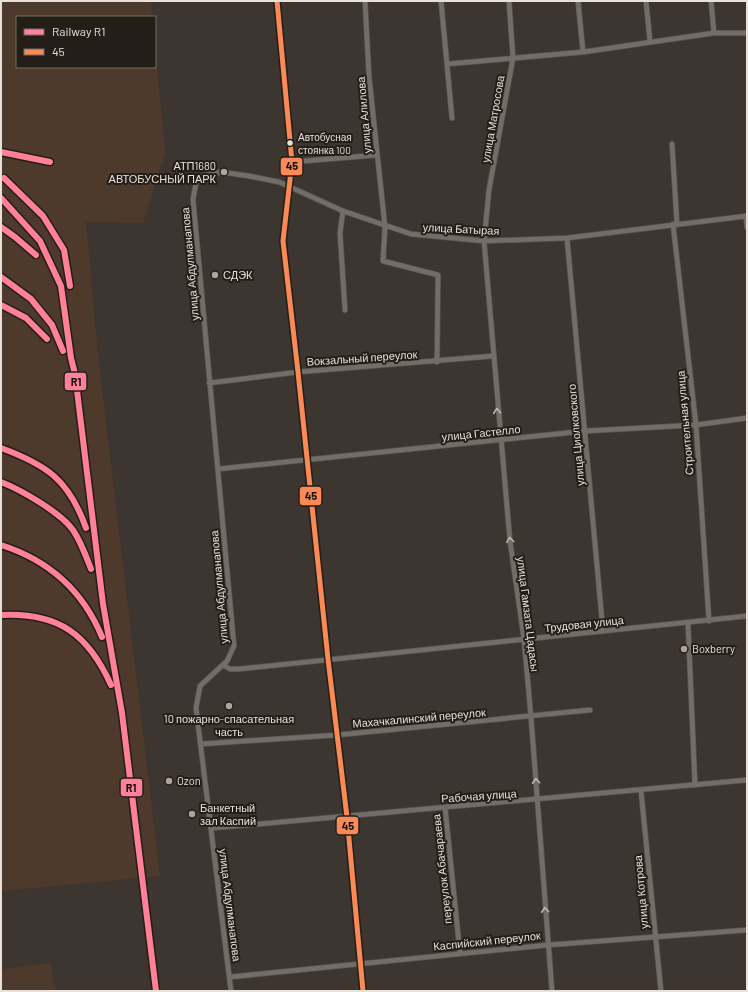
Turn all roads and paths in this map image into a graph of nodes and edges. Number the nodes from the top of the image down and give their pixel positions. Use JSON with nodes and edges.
{"nodes":[{"id":1,"x":278,"y":1,"type":"edge"},
{"id":2,"x":365,"y":1,"type":"edge"},
{"id":3,"x":441,"y":1,"type":"edge"},
{"id":4,"x":509,"y":1,"type":"edge"},
{"id":5,"x":578,"y":1,"type":"edge"},
{"id":6,"x":646,"y":1,"type":"edge"},
{"id":7,"x":711,"y":1,"type":"edge"},
{"id":8,"x":714,"y":33,"type":"junction"},
{"id":9,"x":747,"y":33,"type":"edge"},
{"id":10,"x":650,"y":41,"type":"junction"},
{"id":11,"x":583,"y":52,"type":"junction"},
{"id":12,"x":513,"y":58,"type":"junction"},
{"id":13,"x":447,"y":64,"type":"junction"},
{"id":14,"x":452,"y":118,"type":"dead end"},
{"id":15,"x":672,"y":144,"type":"dead end"},
{"id":16,"x":377,"y":155,"type":"junction"},
{"id":17,"x":292,"y":162,"type":"junction"},
{"id":18,"x":290,"y":186,"type":"junction"},
{"id":19,"x":193,"y":191,"type":"joint"},
{"id":20,"x":344,"y":211,"type":"junction"},
{"id":21,"x":746,"y":216,"type":"edge"},
{"id":22,"x":675,"y":224,"type":"junction"},
{"id":23,"x":385,"y":227,"type":"junction"},
{"id":24,"x":747,"y":227,"type":"edge"},
{"id":25,"x":567,"y":238,"type":"junction"},
{"id":26,"x":484,"y":241,"type":"junction"},
{"id":27,"x":345,"y":310,"type":"dead end"},
{"id":28,"x":493,"y":356,"type":"junction"},
{"id":29,"x":436,"y":362,"type":"junction"},
{"id":30,"x":298,"y":372,"type":"junction"},
{"id":31,"x":209,"y":383,"type":"junction"},
{"id":32,"x":747,"y":418,"type":"edge"},
{"id":33,"x":696,"y":425,"type":"junction"},
{"id":34,"x":585,"y":431,"type":"junction"},
{"id":35,"x":500,"y":440,"type":"junction"},
{"id":36,"x":307,"y":461,"type":"junction"},
{"id":37,"x":218,"y":469,"type":"junction"},
{"id":38,"x":747,"y":616,"type":"edge"},
{"id":39,"x":709,"y":621,"type":"junction"},
{"id":40,"x":688,"y":623,"type":"junction"},
{"id":41,"x":602,"y":631,"type":"junction"},
{"id":42,"x":524,"y":639,"type":"junction"},
{"id":43,"x":328,"y":659,"type":"junction"},
{"id":44,"x":223,"y":665,"type":"junction"},
{"id":45,"x":590,"y":710,"type":"dead end"},
{"id":46,"x":532,"y":717,"type":"junction"},
{"id":47,"x":337,"y":735,"type":"junction"},
{"id":48,"x":201,"y":744,"type":"junction"},
{"id":49,"x":747,"y":780,"type":"edge"},
{"id":50,"x":695,"y":785,"type":"junction"},
{"id":51,"x":641,"y":790,"type":"junction"},
{"id":52,"x":538,"y":801,"type":"junction"},
{"id":53,"x":445,"y":807,"type":"junction"},
{"id":54,"x":347,"y":817,"type":"junction"},
{"id":55,"x":212,"y":828,"type":"junction"},
{"id":56,"x":747,"y":930,"type":"edge"},
{"id":57,"x":654,"y":937,"type":"junction"},
{"id":58,"x":548,"y":944,"type":"junction"},
{"id":59,"x":460,"y":953,"type":"junction"},
{"id":60,"x":360,"y":963,"type":"junction"},
{"id":61,"x":230,"y":977,"type":"junction"},
{"id":62,"x":231,"y":991,"type":"edge"},
{"id":63,"x":363,"y":991,"type":"edge"},
{"id":64,"x":552,"y":991,"type":"edge"},
{"id":65,"x":661,"y":991,"type":"edge"}],
"edges":[{"from":1,"to":17,"type":"street"},
{"from":2,"to":16,"type":"street","name":"улица Алилова"},
{"from":3,"to":13,"type":"street"},
{"from":4,"to":12,"type":"street","name":"улица Матросова"},
{"from":5,"to":11,"type":"street"},
{"from":6,"to":10,"type":"street"},
{"from":7,"to":8,"type":"street"},
{"from":8,"to":9,"type":"street"},
{"from":8,"to":10,"type":"street"},
{"from":10,"to":11,"type":"street"},
{"from":11,"to":12,"type":"street"},
{"from":12,"to":13,"type":"street"},
{"from":12,"to":26,"type":"street","name":"улица Матросова"},
{"from":13,"to":14,"type":"street"},
{"from":15,"to":22,"type":"street","name":"Строительная улица"},
{"from":16,"to":17,"type":"street"},
{"from":16,"to":23,"type":"street","name":"улица Алилова"},
{"from":17,"to":18,"type":"street"},
{"from":18,"to":19,"type":"street","name":"улица Батырая"},
{"from":18,"to":20,"type":"street","name":"улица Батырая"},
{"from":18,"to":30,"type":"street"},
{"from":19,"to":31,"type":"street","name":"улица Абдулманапова"},
{"from":20,"to":23,"type":"street","name":"улица Батырая"},
{"from":20,"to":27,"type":"street"},
{"from":21,"to":22,"type":"street","name":"улица Батырая"},
{"from":21,"to":24,"type":"street"},
{"from":22,"to":25,"type":"street","name":"улица Батырая"},
{"from":22,"to":33,"type":"street","name":"Строительная улица"},
{"from":23,"to":26,"type":"street","name":"улица Батырая"},
{"from":23,"to":29,"type":"street","name":"улица Алилова"},
{"from":25,"to":26,"type":"street","name":"улица Батырая"},
{"from":25,"to":34,"type":"street","name":"улица Циолковского"},
{"from":26,"to":28,"type":"street","name":"улица Гамзата Цадасы"},
{"from":28,"to":29,"type":"street","name":"Вокзальный переулок"},
{"from":35,"to":28,"type":"street","name":"улица Гамзата Цадасы","one_way":true},
{"from":29,"to":30,"type":"street","name":"Вокзальный переулок"},
{"from":30,"to":31,"type":"street","name":"Вокзальный переулок"},
{"from":30,"to":36,"type":"street"},
{"from":31,"to":37,"type":"street","name":"улица Абдулманапова"},
{"from":32,"to":33,"type":"street","name":"улица Гастелло"},
{"from":33,"to":34,"type":"street","name":"улица Гастелло"},
{"from":33,"to":39,"type":"street","name":"Строительная улица"},
{"from":34,"to":35,"type":"street","name":"улица Гастелло"},
{"from":34,"to":41,"type":"street","name":"улица Циолковского"},
{"from":35,"to":36,"type":"street","name":"улица Гастелло"},
{"from":42,"to":35,"type":"street","name":"улица Гамзата Цадасы","one_way":true},
{"from":36,"to":37,"type":"street","name":"улица Гастелло"},
{"from":36,"to":43,"type":"street"},
{"from":37,"to":44,"type":"street","name":"улица Абдулманапова"},
{"from":38,"to":39,"type":"street","name":"Трудовая улица"},
{"from":39,"to":40,"type":"street","name":"Трудовая улица"},
{"from":40,"to":41,"type":"street","name":"Трудовая улица"},
{"from":40,"to":50,"type":"street"},
{"from":41,"to":42,"type":"street","name":"Трудовая улица"},
{"from":42,"to":43,"type":"street","name":"Трудовая улица"},
{"from":42,"to":46,"type":"street","name":"улица Гамзата Цадасы"},
{"from":43,"to":44,"type":"street","name":"Трудовая улица"},
{"from":43,"to":47,"type":"street"},
{"from":44,"to":48,"type":"street","name":"улица Абдулманапова"},
{"from":45,"to":46,"type":"street","name":"Махачкалинский переулок"},
{"from":46,"to":47,"type":"street","name":"Махачкалинский переулок"},
{"from":52,"to":46,"type":"street","name":"улица Гамзата Цадасы","one_way":true},
{"from":47,"to":48,"type":"street","name":"Махачкалинский переулок"},
{"from":47,"to":54,"type":"street"},
{"from":48,"to":55,"type":"street","name":"улица Абдулманапова"},
{"from":49,"to":50,"type":"street","name":"Рабочая улица"},
{"from":50,"to":51,"type":"street","name":"Рабочая улица"},
{"from":51,"to":52,"type":"street","name":"Рабочая улица"},
{"from":51,"to":57,"type":"street","name":"улица Котрова"},
{"from":52,"to":53,"type":"street","name":"Рабочая улица"},
{"from":58,"to":52,"type":"street","name":"улица Гамзата Цадасы","one_way":true},
{"from":53,"to":54,"type":"street","name":"Рабочая улица"},
{"from":53,"to":59,"type":"street","name":"переулок Абачараева"},
{"from":54,"to":55,"type":"street","name":"Рабочая улица"},
{"from":54,"to":60,"type":"street"},
{"from":55,"to":61,"type":"street","name":"улица Абдулманапова"},
{"from":56,"to":57,"type":"street","name":"Каспийский переулок"},
{"from":57,"to":58,"type":"street","name":"Каспийский переулок"},
{"from":57,"to":65,"type":"street","name":"улица Котрова"},
{"from":58,"to":59,"type":"street","name":"Каспийский переулок"},
{"from":58,"to":64,"type":"street","name":"улица Гамзата Цадасы"},
{"from":59,"to":60,"type":"street","name":"Каспийский переулок"},
{"from":60,"to":61,"type":"street","name":"Каспийский переулок"},
{"from":60,"to":63,"type":"street"},
{"from":61,"to":62,"type":"street","name":"улица Абдулманапова"}]}
